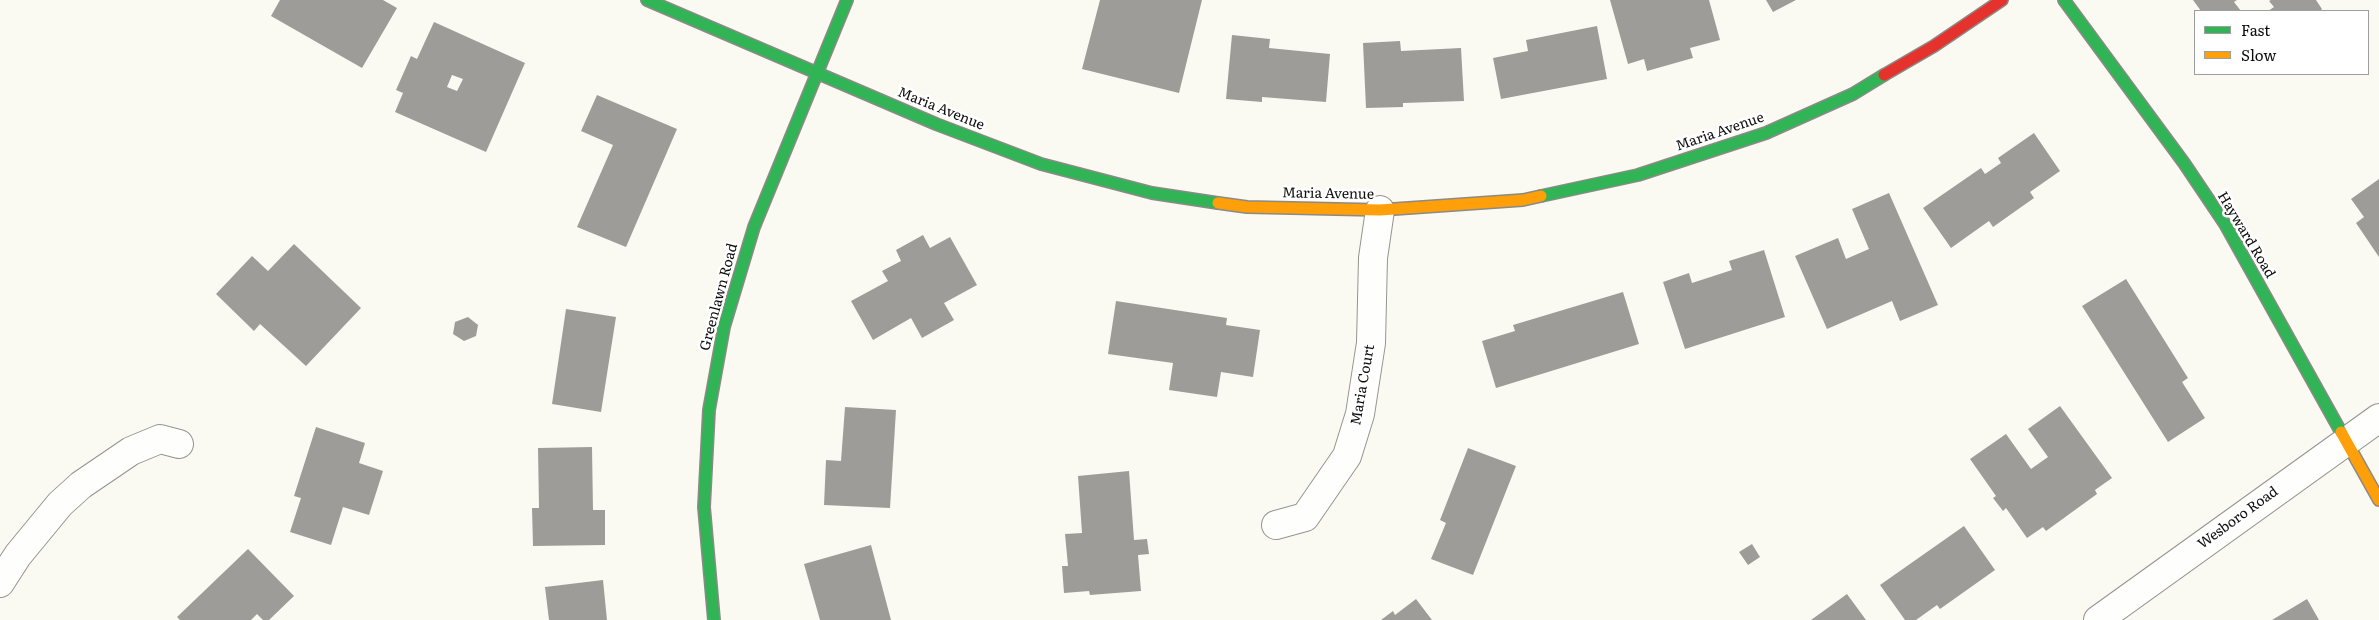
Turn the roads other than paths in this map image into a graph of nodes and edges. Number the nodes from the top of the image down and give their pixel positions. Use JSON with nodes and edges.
{"nodes":[{"id":1,"x":646,"y":0,"type":"edge"},
{"id":2,"x":847,"y":0,"type":"edge"},
{"id":3,"x":2002,"y":0,"type":"edge"},
{"id":4,"x":2064,"y":0,"type":"edge"},
{"id":5,"x":817,"y":73,"type":"junction"},
{"id":6,"x":1380,"y":210,"type":"junction"},
{"id":7,"x":2379,"y":418,"type":"edge"},
{"id":8,"x":2346,"y":441,"type":"junction"},
{"id":9,"x":179,"y":444,"type":"dead end"},
{"id":10,"x":2379,"y":500,"type":"edge"},
{"id":11,"x":1276,"y":525,"type":"dead end"},
{"id":12,"x":0,"y":583,"type":"edge"},
{"id":13,"x":714,"y":620,"type":"edge"},
{"id":14,"x":2098,"y":620,"type":"edge"}],
"edges":[{"from":1,"to":5,"type":"street","name":"Maria Avenue"},
{"from":2,"to":5,"type":"street","name":"Greenlawn Road"},
{"from":3,"to":6,"type":"street","name":"Maria Avenue"},
{"from":4,"to":8,"type":"street","name":"Hayward Road"},
{"from":5,"to":6,"type":"street","name":"Maria Avenue"},
{"from":5,"to":13,"type":"street","name":"Greenlawn Road"},
{"from":6,"to":11,"type":"street","name":"Maria Court"},
{"from":7,"to":8,"type":"street","name":"Wesboro Road"},
{"from":8,"to":10,"type":"street","name":"Hayward Road"},
{"from":8,"to":14,"type":"street","name":"Wesboro Road"},
{"from":9,"to":12,"type":"street"}]}
